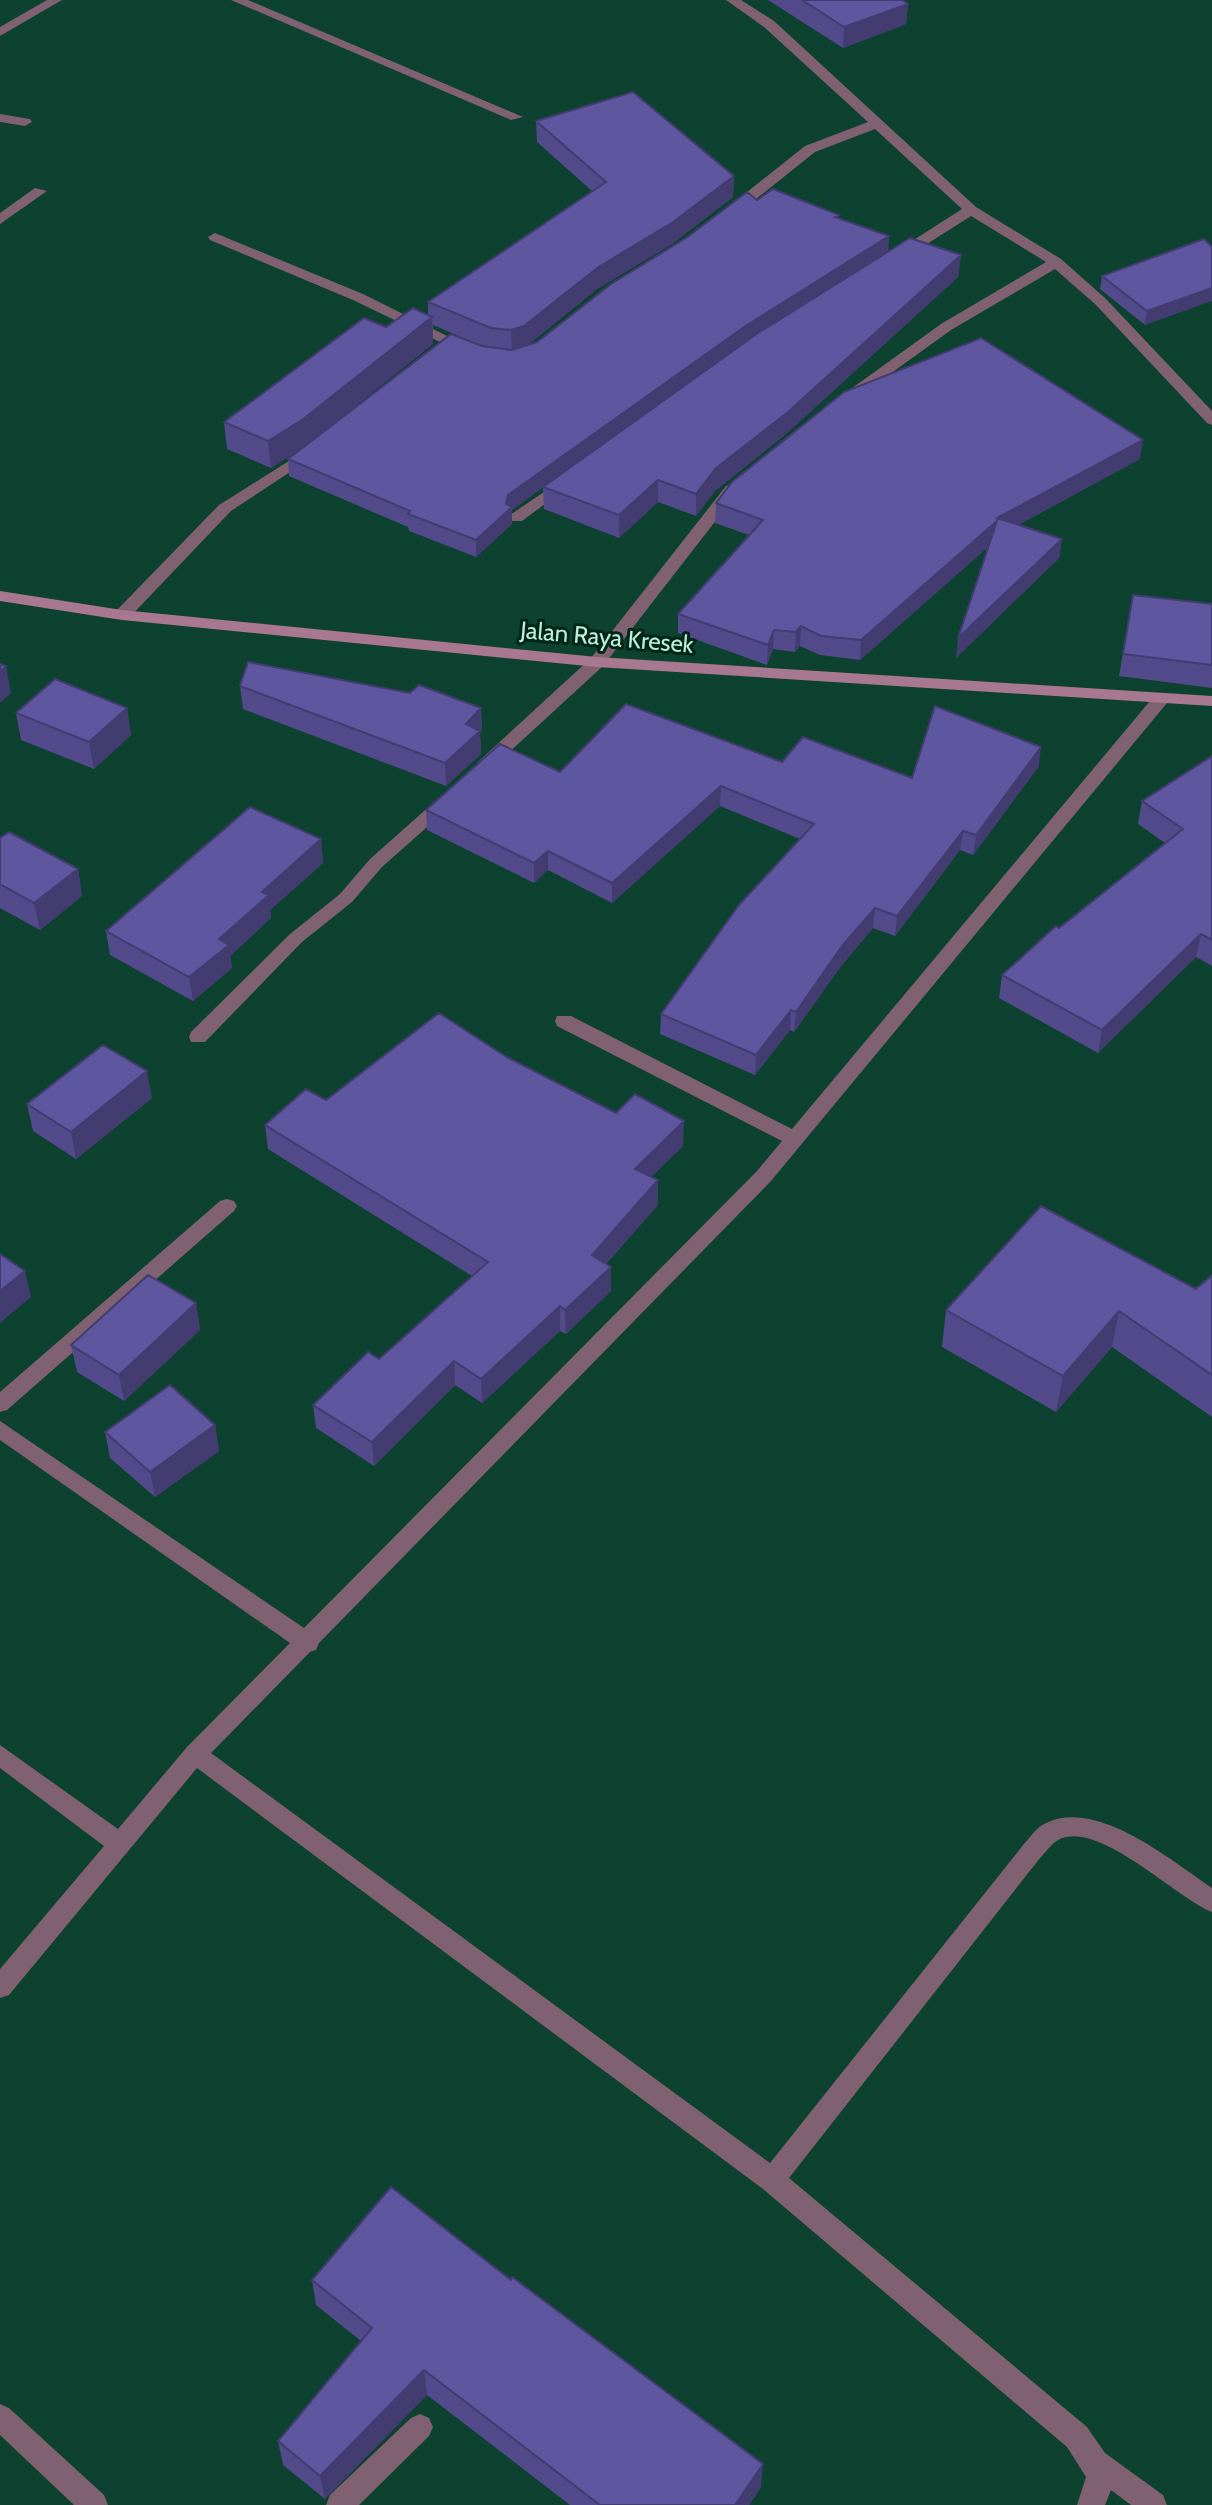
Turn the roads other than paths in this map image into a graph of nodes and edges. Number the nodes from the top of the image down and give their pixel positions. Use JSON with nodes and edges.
{"nodes":[{"id":1,"x":56,"y":0,"type":"edge"},
{"id":2,"x":237,"y":0,"type":"edge"},
{"id":3,"x":732,"y":0,"type":"edge"},
{"id":4,"x":0,"y":32,"type":"edge"},
{"id":5,"x":516,"y":117,"type":"dead end"},
{"id":6,"x":0,"y":118,"type":"edge"},
{"id":7,"x":25,"y":122,"type":"dead end"},
{"id":8,"x":877,"y":123,"type":"junction"},
{"id":9,"x":40,"y":191,"type":"dead end"},
{"id":10,"x":971,"y":210,"type":"junction"},
{"id":11,"x":0,"y":220,"type":"edge"},
{"id":12,"x":718,"y":221,"type":"edge"},
{"id":13,"x":215,"y":237,"type":"dead end"},
{"id":14,"x":1056,"y":262,"type":"junction"},
{"id":15,"x":880,"y":267,"type":"edge"},
{"id":16,"x":488,"y":357,"type":"edge"},
{"id":17,"x":828,"y":413,"type":"edge"},
{"id":18,"x":1212,"y":420,"type":"edge"},
{"id":19,"x":322,"y":443,"type":"edge"},
{"id":20,"x":578,"y":474,"type":"edge"},
{"id":21,"x":746,"y":478,"type":"edge"},
{"id":22,"x":516,"y":518,"type":"dead end"},
{"id":23,"x":0,"y":596,"type":"edge"},
{"id":24,"x":122,"y":615,"type":"junction"},
{"id":25,"x":597,"y":662,"type":"junction"},
{"id":26,"x":1161,"y":699,"type":"junction"},
{"id":27,"x":1212,"y":701,"type":"edge"},
{"id":28,"x":564,"y":1021,"type":"dead end"},
{"id":29,"x":198,"y":1037,"type":"dead end"},
{"id":30,"x":796,"y":1139,"type":"junction"},
{"id":31,"x":227,"y":1206,"type":"dead end"},
{"id":32,"x":0,"y":1404,"type":"edge"},
{"id":33,"x":0,"y":1429,"type":"edge"},
{"id":34,"x":308,"y":1643,"type":"junction"},
{"id":35,"x":195,"y":1754,"type":"junction"},
{"id":36,"x":0,"y":1755,"type":"edge"},
{"id":37,"x":120,"y":1844,"type":"junction"},
{"id":38,"x":1212,"y":1901,"type":"edge"},
{"id":39,"x":0,"y":1987,"type":"edge"},
{"id":40,"x":772,"y":2180,"type":"junction"},
{"id":41,"x":0,"y":2417,"type":"edge"},
{"id":42,"x":420,"y":2427,"type":"dead end"},
{"id":43,"x":1099,"y":2464,"type":"junction"},
{"id":44,"x":94,"y":2505,"type":"edge"},
{"id":45,"x":340,"y":2505,"type":"edge"},
{"id":46,"x":1091,"y":2505,"type":"edge"},
{"id":47,"x":1153,"y":2505,"type":"edge"}],
"edges":[{"from":1,"to":4,"type":"street"},
{"from":2,"to":5,"type":"street"},
{"from":3,"to":8,"type":"street"},
{"from":6,"to":7,"type":"street"},
{"from":8,"to":10,"type":"street"},
{"from":8,"to":12,"type":"street"},
{"from":9,"to":11,"type":"street"},
{"from":10,"to":14,"type":"street"},
{"from":10,"to":15,"type":"street"},
{"from":13,"to":16,"type":"street"},
{"from":14,"to":17,"type":"street"},
{"from":14,"to":18,"type":"street"},
{"from":19,"to":24,"type":"street"},
{"from":20,"to":22,"type":"street"},
{"from":21,"to":25,"type":"street"},
{"from":23,"to":24,"type":"main road","name":"Jalan Raya Kresek"},
{"from":24,"to":25,"type":"main road","name":"Jalan Raya Kresek"},
{"from":25,"to":26,"type":"main road","name":"Jalan Raya Kresek"},
{"from":25,"to":29,"type":"street"},
{"from":26,"to":27,"type":"main road","name":"Jalan Raya Kresek"},
{"from":26,"to":30,"type":"street"},
{"from":28,"to":30,"type":"street"},
{"from":30,"to":34,"type":"street"},
{"from":31,"to":32,"type":"street"},
{"from":33,"to":34,"type":"street"},
{"from":34,"to":35,"type":"street"},
{"from":35,"to":37,"type":"street"},
{"from":35,"to":40,"type":"street"},
{"from":36,"to":37,"type":"street"},
{"from":37,"to":39,"type":"street"},
{"from":38,"to":40,"type":"street"},
{"from":40,"to":43,"type":"street"},
{"from":41,"to":44,"type":"street"},
{"from":42,"to":45,"type":"street"},
{"from":43,"to":46,"type":"street"},
{"from":43,"to":47,"type":"street"}]}
